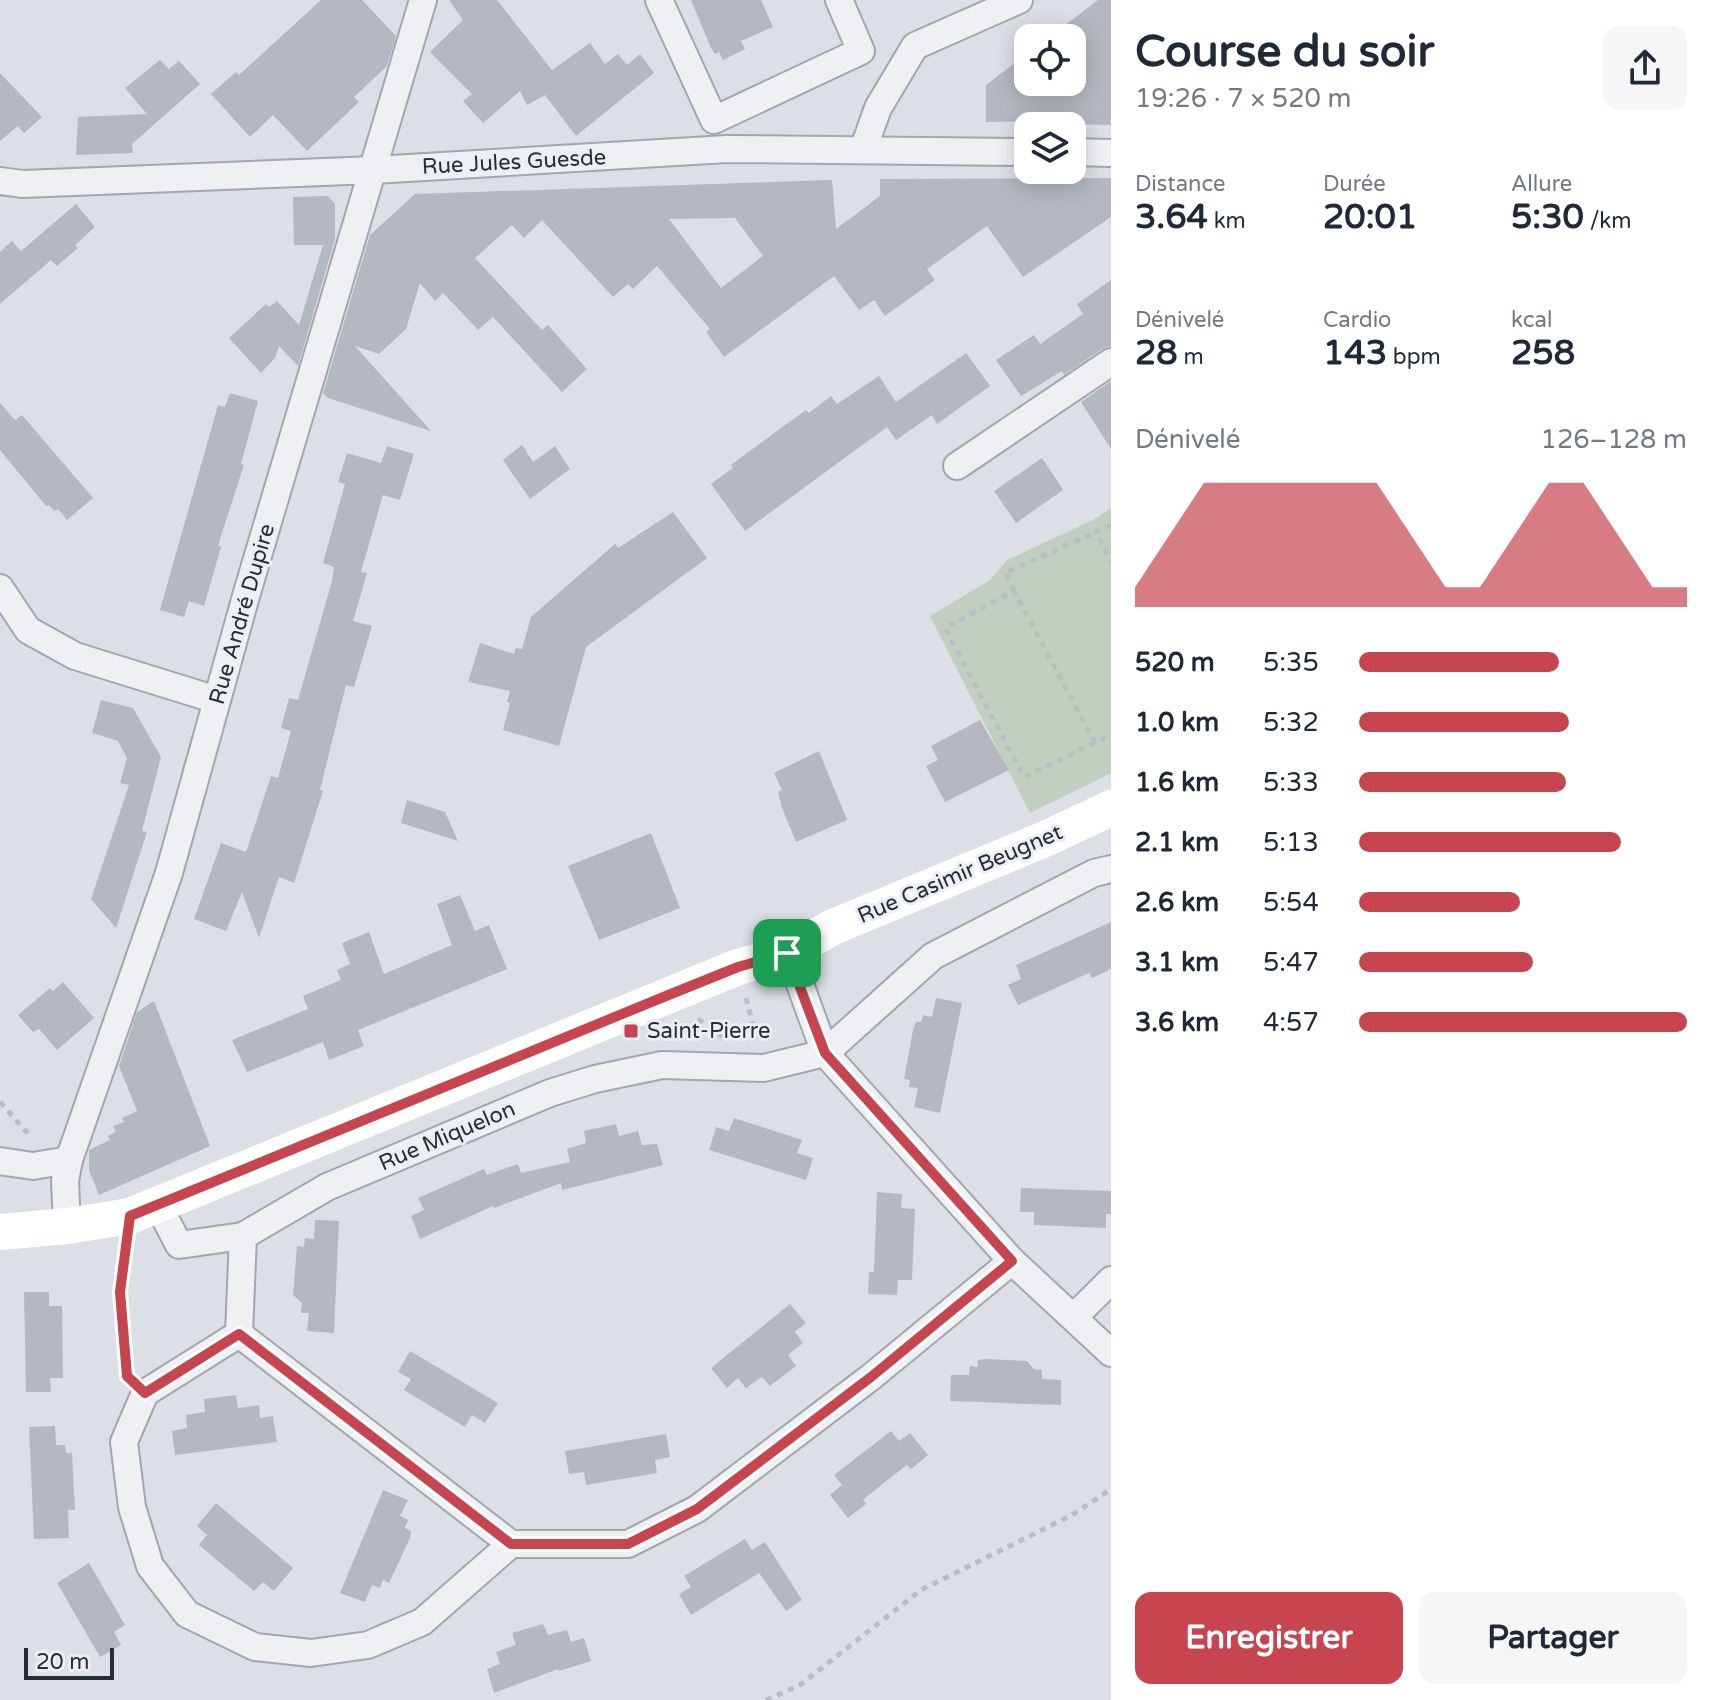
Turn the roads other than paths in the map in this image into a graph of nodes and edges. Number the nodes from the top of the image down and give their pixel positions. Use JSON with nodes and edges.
{"nodes":[{"id":1,"x":423,"y":0,"type":"edge"},
{"id":2,"x":659,"y":0,"type":"edge"},
{"id":3,"x":839,"y":0,"type":"edge"},
{"id":4,"x":1019,"y":0,"type":"edge"},
{"id":5,"x":863,"y":150,"type":"junction"},
{"id":6,"x":1014,"y":152,"type":"edge"},
{"id":7,"x":1086,"y":152,"type":"edge"},
{"id":8,"x":1111,"y":153,"type":"edge"},
{"id":9,"x":374,"y":170,"type":"junction"},
{"id":10,"x":0,"y":181,"type":"edge"},
{"id":11,"x":1111,"y":362,"type":"edge"},
{"id":12,"x":957,"y":466,"type":"dead end"},
{"id":13,"x":0,"y":588,"type":"edge"},
{"id":14,"x":217,"y":700,"type":"junction"},
{"id":15,"x":1111,"y":808,"type":"edge"},
{"id":16,"x":1111,"y":869,"type":"edge"},
{"id":17,"x":787,"y":953,"type":"junction"},
{"id":18,"x":825,"y":1053,"type":"junction"},
{"id":19,"x":69,"y":1160,"type":"junction"},
{"id":20,"x":0,"y":1161,"type":"edge"},
{"id":21,"x":144,"y":1210,"type":"junction"},
{"id":22,"x":67,"y":1226,"type":"junction"},
{"id":23,"x":0,"y":1232,"type":"edge"},
{"id":24,"x":243,"y":1236,"type":"junction"},
{"id":25,"x":1012,"y":1261,"type":"junction"},
{"id":26,"x":1111,"y":1280,"type":"edge"},
{"id":27,"x":1074,"y":1317,"type":"junction"},
{"id":28,"x":239,"y":1334,"type":"junction"},
{"id":29,"x":1111,"y":1353,"type":"edge"},
{"id":30,"x":511,"y":1544,"type":"junction"}],
"edges":[{"from":1,"to":9,"type":"street","name":"Rue André Dupire"},
{"from":2,"to":3,"type":"street"},
{"from":4,"to":5,"type":"street"},
{"from":5,"to":6,"type":"street","name":"Rue Jules Guesde"},
{"from":5,"to":9,"type":"street","name":"Rue Jules Guesde"},
{"from":7,"to":8,"type":"street"},
{"from":9,"to":10,"type":"street","name":"Rue Jules Guesde"},
{"from":9,"to":14,"type":"street","name":"Rue André Dupire"},
{"from":11,"to":12,"type":"street"},
{"from":13,"to":14,"type":"street"},
{"from":14,"to":19,"type":"street","name":"Rue André Dupire"},
{"from":15,"to":17,"type":"main road","name":"Rue Casimir Beugnet"},
{"from":16,"to":18,"type":"street"},
{"from":17,"to":18,"type":"street"},
{"from":17,"to":21,"type":"main road","name":"Rue Casimir Beugnet"},
{"from":18,"to":24,"type":"street","name":"Rue Miquelon"},
{"from":18,"to":25,"type":"street"},
{"from":19,"to":20,"type":"street"},
{"from":19,"to":22,"type":"street","name":"Rue André Dupire"},
{"from":21,"to":22,"type":"main road","name":"Rue Casimir Beugnet"},
{"from":21,"to":24,"type":"street","name":"Rue Miquelon"},
{"from":22,"to":23,"type":"main road","name":"Rue Casimir Beugnet"},
{"from":24,"to":28,"type":"street"},
{"from":25,"to":27,"type":"street"},
{"from":25,"to":30,"type":"street"},
{"from":26,"to":27,"type":"street"},
{"from":27,"to":29,"type":"street"},
{"from":28,"to":30,"type":"street"},
{"from":28,"to":30,"type":"street"}]}
